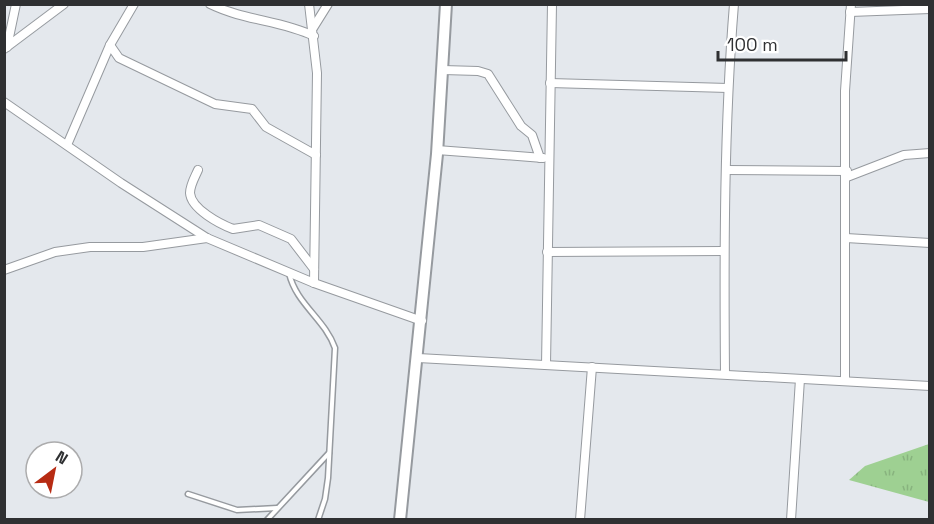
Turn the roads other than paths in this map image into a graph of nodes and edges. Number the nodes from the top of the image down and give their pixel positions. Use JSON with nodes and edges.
{"nodes":[{"id":1,"x":16,"y":4,"type":"edge"},
{"id":2,"x":64,"y":4,"type":"edge"},
{"id":3,"x":134,"y":4,"type":"edge"},
{"id":4,"x":210,"y":4,"type":"edge"},
{"id":5,"x":309,"y":4,"type":"edge"},
{"id":6,"x":328,"y":4,"type":"edge"},
{"id":7,"x":446,"y":4,"type":"edge"},
{"id":8,"x":552,"y":4,"type":"edge"},
{"id":9,"x":734,"y":4,"type":"edge"},
{"id":10,"x":850,"y":8,"type":"edge"},
{"id":11,"x":930,"y":9,"type":"edge"},
{"id":12,"x":314,"y":32,"type":"junction"},
{"id":13,"x":110,"y":45,"type":"junction"},
{"id":14,"x":6,"y":48,"type":"edge"},
{"id":15,"x":443,"y":69,"type":"junction"},
{"id":16,"x":550,"y":83,"type":"junction"},
{"id":17,"x":728,"y":88,"type":"junction"},
{"id":18,"x":4,"y":102,"type":"edge"},
{"id":19,"x":68,"y":145,"type":"junction"},
{"id":20,"x":437,"y":150,"type":"junction"},
{"id":21,"x":930,"y":153,"type":"edge"},
{"id":22,"x":316,"y":155,"type":"junction"},
{"id":23,"x":540,"y":158,"type":"junction"},
{"id":24,"x":549,"y":159,"type":"junction"},
{"id":25,"x":198,"y":170,"type":"dead end"},
{"id":26,"x":726,"y":170,"type":"junction"},
{"id":27,"x":847,"y":174,"type":"junction"},
{"id":28,"x":207,"y":238,"type":"junction"},
{"id":29,"x":846,"y":238,"type":"junction"},
{"id":30,"x":930,"y":243,"type":"edge"},
{"id":31,"x":724,"y":251,"type":"junction"},
{"id":32,"x":547,"y":252,"type":"junction"},
{"id":33,"x":314,"y":269,"type":"junction"},
{"id":34,"x":4,"y":270,"type":"edge"},
{"id":35,"x":289,"y":273,"type":"junction"},
{"id":36,"x":314,"y":283,"type":"junction"},
{"id":37,"x":422,"y":321,"type":"junction"},
{"id":38,"x":418,"y":358,"type":"junction"},
{"id":39,"x":546,"y":365,"type":"junction"},
{"id":40,"x":592,"y":367,"type":"junction"},
{"id":41,"x":725,"y":374,"type":"junction"},
{"id":42,"x":800,"y":379,"type":"junction"},
{"id":43,"x":845,"y":381,"type":"junction"},
{"id":44,"x":930,"y":386,"type":"edge"},
{"id":45,"x":330,"y":453,"type":"junction"},
{"id":46,"x":188,"y":494,"type":"dead end"},
{"id":47,"x":277,"y":508,"type":"junction"},
{"id":48,"x":267,"y":519,"type":"edge"},
{"id":49,"x":318,"y":519,"type":"edge"},
{"id":50,"x":400,"y":519,"type":"edge"},
{"id":51,"x":580,"y":519,"type":"edge"},
{"id":52,"x":791,"y":519,"type":"edge"}],
"edges":[{"from":1,"to":14,"type":"street"},
{"from":2,"to":14,"type":"street"},
{"from":3,"to":13,"type":"street"},
{"from":4,"to":12,"type":"street"},
{"from":5,"to":12,"type":"street"},
{"from":6,"to":12,"type":"street"},
{"from":7,"to":15,"type":"street"},
{"from":8,"to":16,"type":"street"},
{"from":9,"to":17,"type":"street"},
{"from":10,"to":11,"type":"street"},
{"from":10,"to":27,"type":"street"},
{"from":12,"to":22,"type":"street"},
{"from":13,"to":19,"type":"street"},
{"from":13,"to":22,"type":"street"},
{"from":15,"to":20,"type":"street"},
{"from":15,"to":23,"type":"street"},
{"from":16,"to":17,"type":"street"},
{"from":16,"to":24,"type":"street"},
{"from":17,"to":26,"type":"street"},
{"from":18,"to":19,"type":"street"},
{"from":19,"to":28,"type":"street"},
{"from":20,"to":23,"type":"street"},
{"from":20,"to":37,"type":"street"},
{"from":21,"to":27,"type":"street"},
{"from":22,"to":33,"type":"street"},
{"from":23,"to":24,"type":"street"},
{"from":24,"to":32,"type":"street"},
{"from":25,"to":33,"type":"street"},
{"from":26,"to":27,"type":"street"},
{"from":26,"to":31,"type":"street"},
{"from":27,"to":29,"type":"street"},
{"from":28,"to":34,"type":"street"},
{"from":28,"to":35,"type":"street"},
{"from":29,"to":30,"type":"street"},
{"from":29,"to":43,"type":"street"},
{"from":31,"to":32,"type":"street"},
{"from":31,"to":41,"type":"street"},
{"from":32,"to":39,"type":"street"},
{"from":33,"to":36,"type":"street"},
{"from":35,"to":36,"type":"street"},
{"from":35,"to":45,"type":"lane"},
{"from":36,"to":37,"type":"street"},
{"from":37,"to":38,"type":"street"},
{"from":38,"to":39,"type":"street"},
{"from":38,"to":50,"type":"street"},
{"from":39,"to":40,"type":"street"},
{"from":40,"to":41,"type":"street"},
{"from":40,"to":51,"type":"street"},
{"from":41,"to":42,"type":"street"},
{"from":42,"to":43,"type":"street"},
{"from":42,"to":52,"type":"street"},
{"from":43,"to":44,"type":"street"},
{"from":45,"to":47,"type":"lane"},
{"from":45,"to":49,"type":"lane"},
{"from":46,"to":47,"type":"lane"},
{"from":47,"to":48,"type":"lane"}]}
